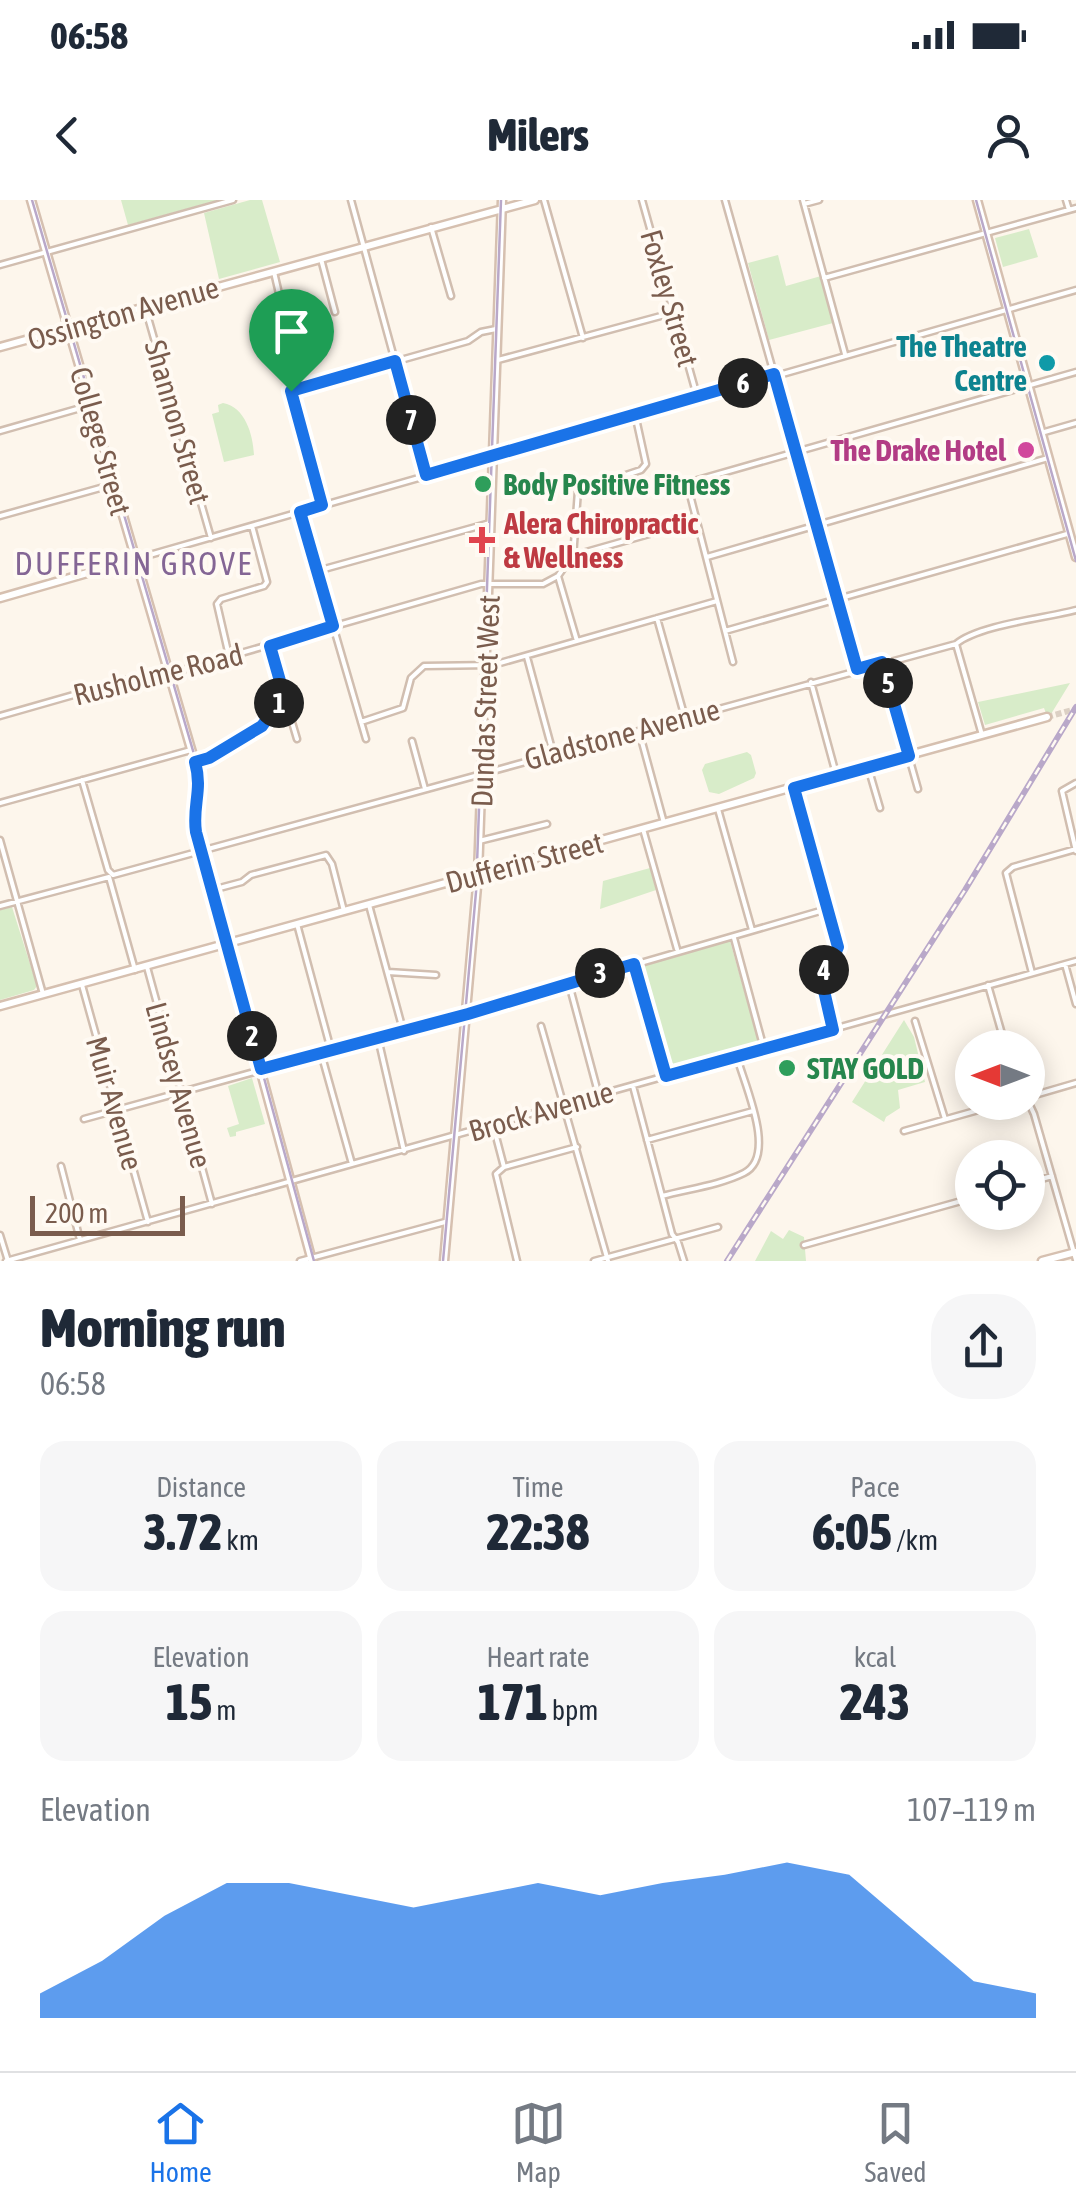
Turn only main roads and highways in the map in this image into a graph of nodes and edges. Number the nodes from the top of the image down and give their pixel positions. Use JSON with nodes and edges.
{"nodes":[{"id":1,"x":31,"y":200,"type":"edge"},
{"id":2,"x":535,"y":200,"type":"edge"},
{"id":3,"x":977,"y":200,"type":"edge"},
{"id":4,"x":503,"y":204,"type":"edge"},
{"id":5,"x":68,"y":328,"type":"junction"},
{"id":6,"x":0,"y":347,"type":"edge"},
{"id":7,"x":1076,"y":557,"type":"edge"},
{"id":8,"x":136,"y":560,"type":"junction"},
{"id":9,"x":0,"y":598,"type":"edge"},
{"id":10,"x":1047,"y":716,"type":"tunnel mouth"},
{"id":11,"x":478,"y":875,"type":"junction"},
{"id":12,"x":226,"y":944,"type":"junction"},
{"id":13,"x":0,"y":1006,"type":"edge"},
{"id":14,"x":1075,"y":1255,"type":"edge"},
{"id":15,"x":312,"y":1259,"type":"edge"},
{"id":16,"x":444,"y":1261,"type":"edge"},
{"id":17,"x":1042,"y":1261,"type":"edge"}],
"edges":[{"from":1,"to":5,"type":"main road","name":"College Street"},
{"from":2,"to":4,"type":"main road","name":"Ossington Avenue"},
{"from":3,"to":7,"type":"main road"},
{"from":4,"to":5,"type":"main road","name":"Ossington Avenue"},
{"from":4,"to":11,"type":"main road","name":"Dundas Street West"},
{"from":5,"to":6,"type":"main road","name":"Ossington Avenue"},
{"from":5,"to":8,"type":"main road","name":"College Street"},
{"from":8,"to":9,"type":"main road"},
{"from":8,"to":12,"type":"main road","name":"College Street"},
{"from":10,"to":11,"type":"main road","name":"Dufferin Street"},
{"from":11,"to":12,"type":"main road","name":"Dufferin Street"},
{"from":11,"to":16,"type":"main road","name":"Dundas Street West"},
{"from":12,"to":13,"type":"main road","name":"Dufferin Street"},
{"from":12,"to":15,"type":"main road","name":"College Street"},
{"from":14,"to":17,"type":"main road"}]}
